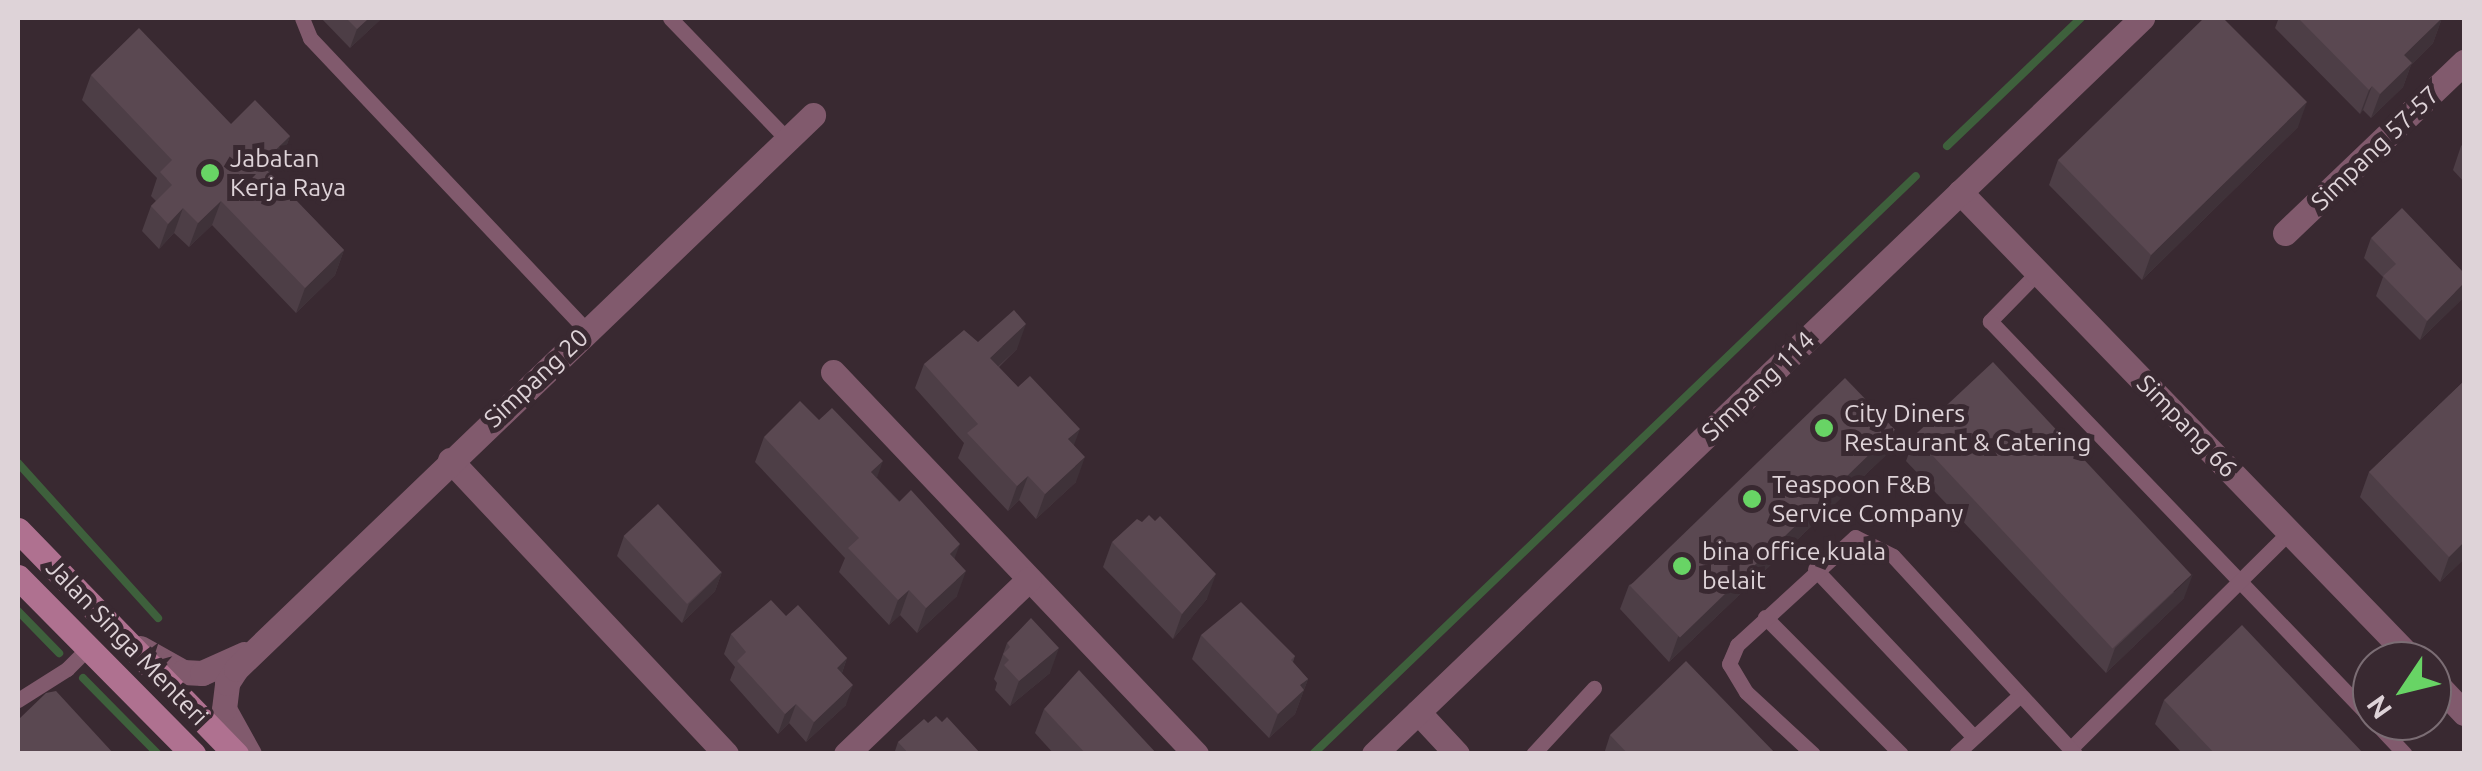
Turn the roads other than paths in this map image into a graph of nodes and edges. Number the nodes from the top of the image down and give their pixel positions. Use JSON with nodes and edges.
{"nodes":[{"id":1,"x":302,"y":18,"type":"edge"},
{"id":2,"x":670,"y":18,"type":"edge"},
{"id":3,"x":2142,"y":18,"type":"edge"},
{"id":4,"x":2464,"y":62,"type":"edge"},
{"id":5,"x":813,"y":115,"type":"dead end"},
{"id":6,"x":788,"y":140,"type":"junction"},
{"id":7,"x":1960,"y":192,"type":"junction"},
{"id":8,"x":2285,"y":233,"type":"dead end"},
{"id":9,"x":2038,"y":272,"type":"junction"},
{"id":10,"x":587,"y":330,"type":"junction"},
{"id":11,"x":833,"y":372,"type":"dead end"},
{"id":12,"x":450,"y":460,"type":"junction"},
{"id":13,"x":18,"y":530,"type":"edge"},
{"id":14,"x":2290,"y":532,"type":"junction"},
{"id":15,"x":1815,"y":569,"type":"junction"},
{"id":16,"x":18,"y":577,"type":"edge"},
{"id":17,"x":1029,"y":579,"type":"junction"},
{"id":18,"x":2240,"y":582,"type":"junction"},
{"id":19,"x":1765,"y":618,"type":"junction"},
{"id":20,"x":122,"y":637,"type":"junction"},
{"id":21,"x":2395,"y":641,"type":"edge"},
{"id":22,"x":260,"y":643,"type":"junction"},
{"id":23,"x":88,"y":648,"type":"junction"},
{"id":24,"x":1594,"y":688,"type":"dead end"},
{"id":25,"x":2019,"y":696,"type":"junction"},
{"id":26,"x":2352,"y":698,"type":"edge"},
{"id":27,"x":18,"y":700,"type":"edge"},
{"id":28,"x":1418,"y":712,"type":"junction"},
{"id":29,"x":1974,"y":737,"type":"junction"},
{"id":30,"x":1542,"y":751,"type":"edge"},
{"id":31,"x":2073,"y":751,"type":"edge"},
{"id":32,"x":190,"y":752,"type":"edge"},
{"id":33,"x":236,"y":754,"type":"edge"},
{"id":34,"x":249,"y":754,"type":"edge"},
{"id":35,"x":726,"y":754,"type":"edge"},
{"id":36,"x":846,"y":754,"type":"edge"},
{"id":37,"x":1196,"y":754,"type":"edge"},
{"id":38,"x":1374,"y":754,"type":"edge"},
{"id":39,"x":1457,"y":754,"type":"edge"},
{"id":40,"x":1813,"y":754,"type":"edge"},
{"id":41,"x":1900,"y":754,"type":"edge"},
{"id":42,"x":1956,"y":754,"type":"edge"}],
"edges":[{"from":1,"to":10,"type":"lane"},
{"from":2,"to":6,"type":"lane"},
{"from":3,"to":7,"type":"street","name":"Simpang 114"},
{"from":4,"to":8,"type":"street","name":"Simpang 57-57"},
{"from":5,"to":6,"type":"street","name":"Simpang 20"},
{"from":6,"to":10,"type":"street","name":"Simpang 20"},
{"from":7,"to":9,"type":"street","name":"Simpang 66"},
{"from":7,"to":28,"type":"street","name":"Simpang 114"},
{"from":9,"to":14,"type":"street","name":"Simpang 66"},
{"from":9,"to":18,"type":"lane"},
{"from":10,"to":12,"type":"street","name":"Simpang 20"},
{"from":11,"to":17,"type":"street"},
{"from":12,"to":22,"type":"street","name":"Simpang 20"},
{"from":12,"to":35,"type":"street"},
{"from":13,"to":20,"type":"main road","name":"Jalan Singa Menteri"},
{"from":14,"to":18,"type":"lane"},
{"from":14,"to":21,"type":"street","name":"Simpang 66"},
{"from":15,"to":19,"type":"lane"},
{"from":15,"to":25,"type":"lane"},
{"from":15,"to":29,"type":"lane"},
{"from":16,"to":23,"type":"main road","name":"Jalan Singa Menteri"},
{"from":17,"to":36,"type":"street"},
{"from":17,"to":37,"type":"street"},
{"from":18,"to":26,"type":"lane"},
{"from":18,"to":31,"type":"lane"},
{"from":19,"to":40,"type":"lane"},
{"from":19,"to":41,"type":"lane"},
{"from":20,"to":22,"type":"street"},
{"from":20,"to":33,"type":"main road","name":"Jalan Singa Menteri"},
{"from":22,"to":34,"type":"street"},
{"from":23,"to":27,"type":"lane"},
{"from":23,"to":32,"type":"main road","name":"Jalan Singa Menteri"},
{"from":24,"to":30,"type":"lane"},
{"from":25,"to":29,"type":"lane"},
{"from":25,"to":31,"type":"lane"},
{"from":28,"to":38,"type":"street","name":"Simpang 114"},
{"from":28,"to":39,"type":"street"},
{"from":29,"to":42,"type":"lane"}]}
